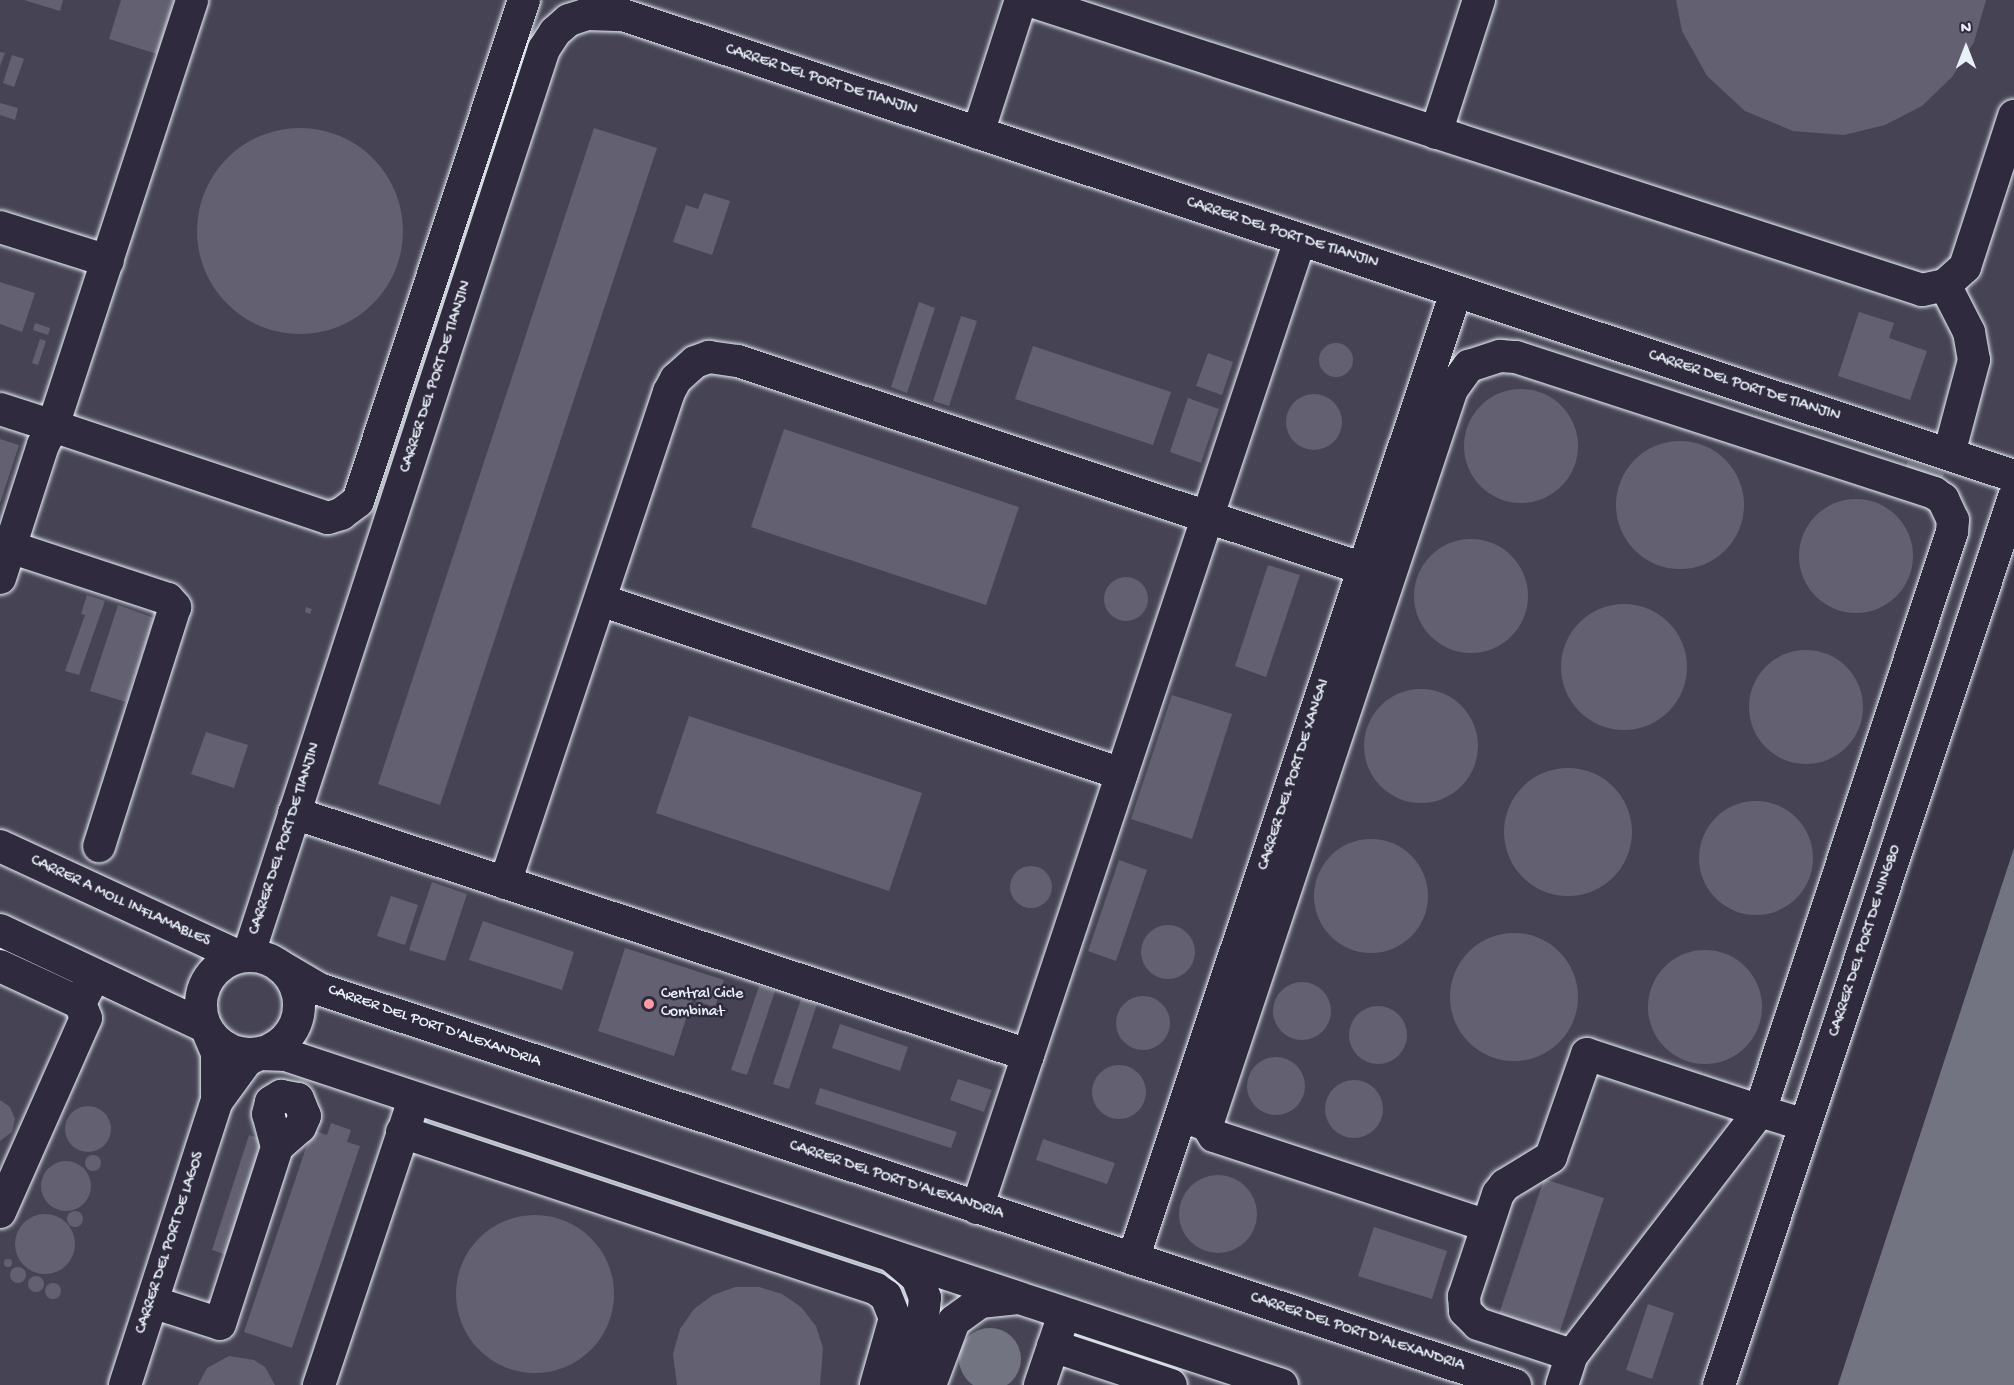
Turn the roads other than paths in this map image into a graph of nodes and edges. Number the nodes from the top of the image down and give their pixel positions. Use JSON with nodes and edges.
{"nodes":[{"id":1,"x":192,"y":0,"type":"edge"},
{"id":2,"x":524,"y":0,"type":"edge"},
{"id":3,"x":1021,"y":0,"type":"edge"},
{"id":4,"x":1028,"y":0,"type":"edge"},
{"id":5,"x":1479,"y":0,"type":"edge"},
{"id":6,"x":2014,"y":116,"type":"edge"},
{"id":7,"x":978,"y":133,"type":"junction"},
{"id":8,"x":1436,"y":133,"type":"junction"},
{"id":9,"x":0,"y":227,"type":"edge"},
{"id":10,"x":1300,"y":240,"type":"junction"},
{"id":11,"x":108,"y":261,"type":"junction"},
{"id":12,"x":1945,"y":285,"type":"junction"},
{"id":13,"x":1456,"y":292,"type":"junction"},
{"id":14,"x":0,"y":409,"type":"edge"},
{"id":15,"x":53,"y":426,"type":"junction"},
{"id":16,"x":1949,"y":454,"type":"junction"},
{"id":17,"x":2014,"y":476,"type":"edge"},
{"id":18,"x":2014,"y":497,"type":"edge"},
{"id":19,"x":1208,"y":517,"type":"junction"},
{"id":20,"x":10,"y":547,"type":"junction"},
{"id":21,"x":1364,"y":569,"type":"junction"},
{"id":22,"x":0,"y":578,"type":"edge"},
{"id":23,"x":600,"y":600,"type":"junction"},
{"id":24,"x":1122,"y":774,"type":"junction"},
{"id":25,"x":294,"y":813,"type":"junction"},
{"id":26,"x":0,"y":846,"type":"edge"},
{"id":27,"x":99,"y":846,"type":"dead end"},
{"id":28,"x":505,"y":883,"type":"junction"},
{"id":29,"x":0,"y":930,"type":"edge"},
{"id":30,"x":244,"y":956,"type":"junction"},
{"id":31,"x":0,"y":966,"type":"edge"},
{"id":32,"x":280,"y":966,"type":"junction"},
{"id":33,"x":94,"y":974,"type":"junction"},
{"id":34,"x":80,"y":1003,"type":"junction"},
{"id":35,"x":207,"y":1030,"type":"junction"},
{"id":36,"x":260,"y":1054,"type":"junction"},
{"id":37,"x":1028,"y":1054,"type":"junction"},
{"id":38,"x":414,"y":1099,"type":"junction"},
{"id":39,"x":217,"y":1101,"type":"junction"},
{"id":40,"x":1760,"y":1111,"type":"junction"},
{"id":41,"x":1194,"y":1120,"type":"junction"},
{"id":42,"x":1805,"y":1125,"type":"junction"},
{"id":43,"x":402,"y":1132,"type":"junction"},
{"id":44,"x":277,"y":1147,"type":"dead end"},
{"id":45,"x":977,"y":1208,"type":"junction"},
{"id":46,"x":0,"y":1212,"type":"edge"},
{"id":47,"x":1487,"y":1226,"type":"junction"},
{"id":48,"x":891,"y":1256,"type":"junction"},
{"id":49,"x":1134,"y":1259,"type":"junction"},
{"id":50,"x":1018,"y":1298,"type":"junction"},
{"id":51,"x":152,"y":1302,"type":"junction"},
{"id":52,"x":1065,"y":1313,"type":"junction"},
{"id":53,"x":1053,"y":1346,"type":"junction"},
{"id":54,"x":1572,"y":1355,"type":"junction"},
{"id":55,"x":125,"y":1385,"type":"edge"},
{"id":56,"x":319,"y":1385,"type":"edge"},
{"id":57,"x":876,"y":1385,"type":"edge"},
{"id":58,"x":903,"y":1385,"type":"edge"},
{"id":59,"x":930,"y":1385,"type":"edge"},
{"id":60,"x":1040,"y":1385,"type":"edge"},
{"id":61,"x":1171,"y":1385,"type":"edge"},
{"id":62,"x":1282,"y":1385,"type":"edge"},
{"id":63,"x":1515,"y":1385,"type":"edge"},
{"id":64,"x":1562,"y":1385,"type":"edge"},
{"id":65,"x":1719,"y":1385,"type":"edge"}],
"edges":[{"from":1,"to":11,"type":"street"},
{"from":2,"to":15,"type":"street"},
{"from":3,"to":7,"type":"street"},
{"from":4,"to":8,"type":"street"},
{"from":5,"to":8,"type":"street"},
{"from":6,"to":12,"type":"street"},
{"from":7,"to":10,"type":"street","name":"CARRER DEL PORT DE TIANJIN"},
{"from":7,"to":25,"type":"street","name":"CARRER DEL PORT DE TIANJIN"},
{"from":8,"to":12,"type":"street"},
{"from":9,"to":11,"type":"street"},
{"from":10,"to":13,"type":"street","name":"CARRER DEL PORT DE TIANJIN"},
{"from":10,"to":19,"type":"street"},
{"from":11,"to":15,"type":"street"},
{"from":12,"to":16,"type":"street"},
{"from":13,"to":16,"type":"street","name":"CARRER DEL PORT DE TIANJIN"},
{"from":13,"to":21,"type":"street","name":"CARRER DEL PORT DE XANGAI"},
{"from":14,"to":15,"type":"street"},
{"from":15,"to":20,"type":"street"},
{"from":16,"to":17,"type":"street","name":"CARRER DEL PORT DE TIANJIN"},
{"from":18,"to":42,"type":"street","name":"CARRER DEL PORT DE NINGBO"},
{"from":19,"to":21,"type":"street"},
{"from":19,"to":23,"type":"street"},
{"from":19,"to":24,"type":"street"},
{"from":20,"to":22,"type":"street"},
{"from":20,"to":27,"type":"street"},
{"from":21,"to":41,"type":"street","name":"CARRER DEL PORT DE XANGAI"},
{"from":23,"to":24,"type":"street"},
{"from":23,"to":28,"type":"street"},
{"from":24,"to":37,"type":"street"},
{"from":25,"to":28,"type":"street"},
{"from":25,"to":30,"type":"street","name":"CARRER DEL PORT DE TIANJIN"},
{"from":26,"to":30,"type":"street","name":"CARRER A MOLL INFLAMABLES"},
{"from":28,"to":37,"type":"street"},
{"from":29,"to":33,"type":"street"},
{"from":30,"to":32,"type":"street"},
{"from":30,"to":35,"type":"street"},
{"from":31,"to":34,"type":"street"},
{"from":32,"to":36,"type":"street"},
{"from":32,"to":45,"type":"street","name":"CARRER DEL PORT D'ALEXANDRIA"},
{"from":33,"to":34,"type":"street"},
{"from":33,"to":35,"type":"street"},
{"from":34,"to":46,"type":"street"},
{"from":35,"to":36,"type":"street"},
{"from":35,"to":39,"type":"street"},
{"from":36,"to":38,"type":"street"},
{"from":36,"to":39,"type":"street"},
{"from":37,"to":45,"type":"street"},
{"from":38,"to":43,"type":"street"},
{"from":38,"to":48,"type":"street"},
{"from":39,"to":51,"type":"street","name":"CARRER DEL PORT DE LAGOS"},
{"from":40,"to":41,"type":"street"},
{"from":40,"to":42,"type":"street"},
{"from":40,"to":47,"type":"street"},
{"from":40,"to":54,"type":"street"},
{"from":41,"to":47,"type":"street"},
{"from":41,"to":49,"type":"street","name":"CARRER DEL PORT DE XANGAI"},
{"from":42,"to":65,"type":"street","name":"CARRER DEL PORT DE NINGBO"},
{"from":43,"to":56,"type":"street"},
{"from":43,"to":57,"type":"street"},
{"from":44,"to":51,"type":"street"},
{"from":45,"to":49,"type":"street","name":"CARRER DEL PORT D'ALEXANDRIA"},
{"from":47,"to":54,"type":"street"},
{"from":48,"to":50,"type":"street"},
{"from":48,"to":58,"type":"street"},
{"from":49,"to":63,"type":"street","name":"CARRER DEL PORT D'ALEXANDRIA"},
{"from":50,"to":52,"type":"street"},
{"from":50,"to":59,"type":"street"},
{"from":51,"to":55,"type":"street","name":"CARRER DEL PORT DE LAGOS"},
{"from":52,"to":53,"type":"street"},
{"from":52,"to":62,"type":"street"},
{"from":53,"to":60,"type":"street"},
{"from":53,"to":61,"type":"street"},
{"from":54,"to":64,"type":"street"}]}
